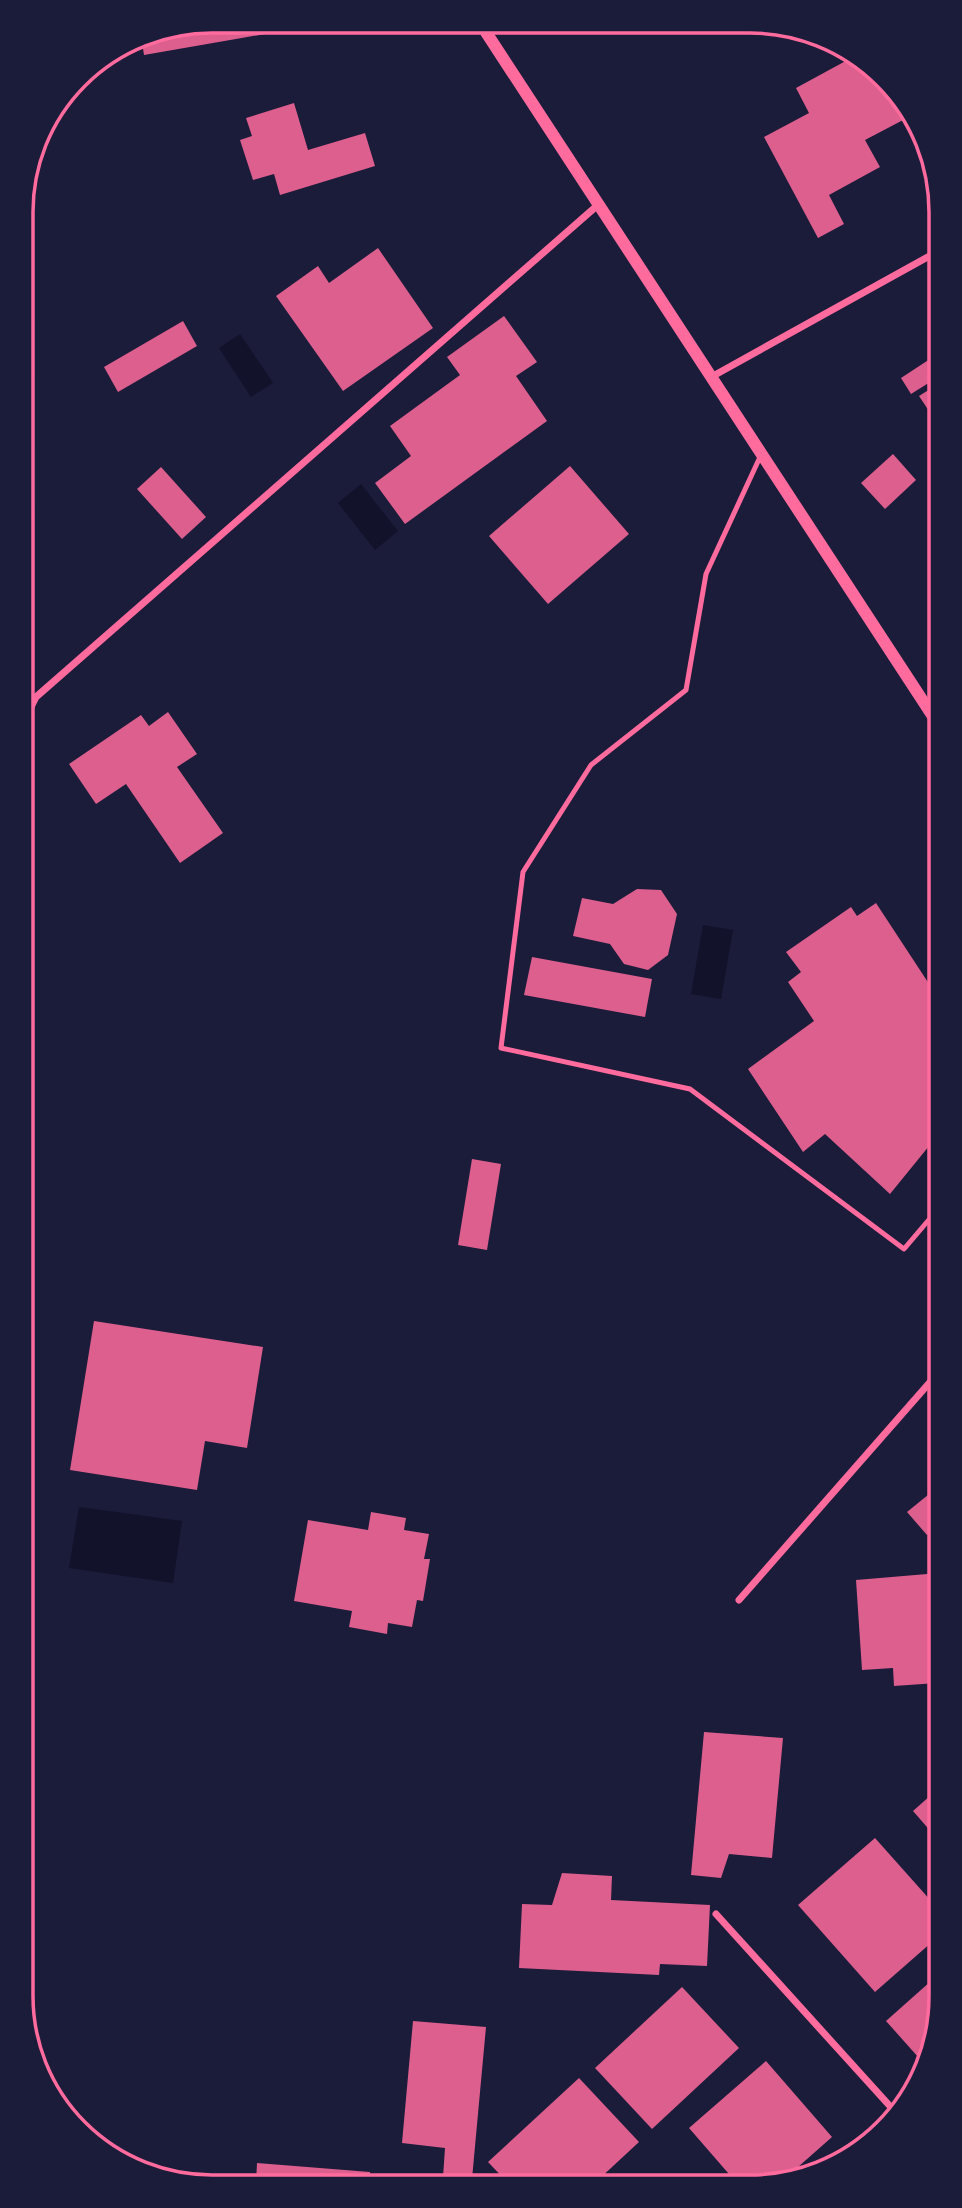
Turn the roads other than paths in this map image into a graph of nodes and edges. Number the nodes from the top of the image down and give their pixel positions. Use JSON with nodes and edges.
{"nodes":[{"id":1,"x":487,"y":33,"type":"edge"},
{"id":2,"x":599,"y":204,"type":"junction"},
{"id":3,"x":929,"y":256,"type":"edge"},
{"id":4,"x":713,"y":376,"type":"junction"},
{"id":5,"x":762,"y":453,"type":"junction"},
{"id":6,"x":34,"y":701,"type":"edge"},
{"id":7,"x":929,"y":710,"type":"edge"},
{"id":8,"x":928,"y":1220,"type":"edge"},
{"id":9,"x":928,"y":1384,"type":"edge"},
{"id":10,"x":739,"y":1600,"type":"dead end"},
{"id":11,"x":716,"y":1914,"type":"dead end"},
{"id":12,"x":890,"y":2106,"type":"edge"}],
"edges":[{"from":1,"to":2,"type":"street"},
{"from":2,"to":4,"type":"street"},
{"from":2,"to":6,"type":"street"},
{"from":3,"to":4,"type":"street"},
{"from":4,"to":5,"type":"street"},
{"from":5,"to":7,"type":"street"},
{"from":5,"to":8,"type":"lane"},
{"from":9,"to":10,"type":"street"},
{"from":11,"to":12,"type":"street"}]}
